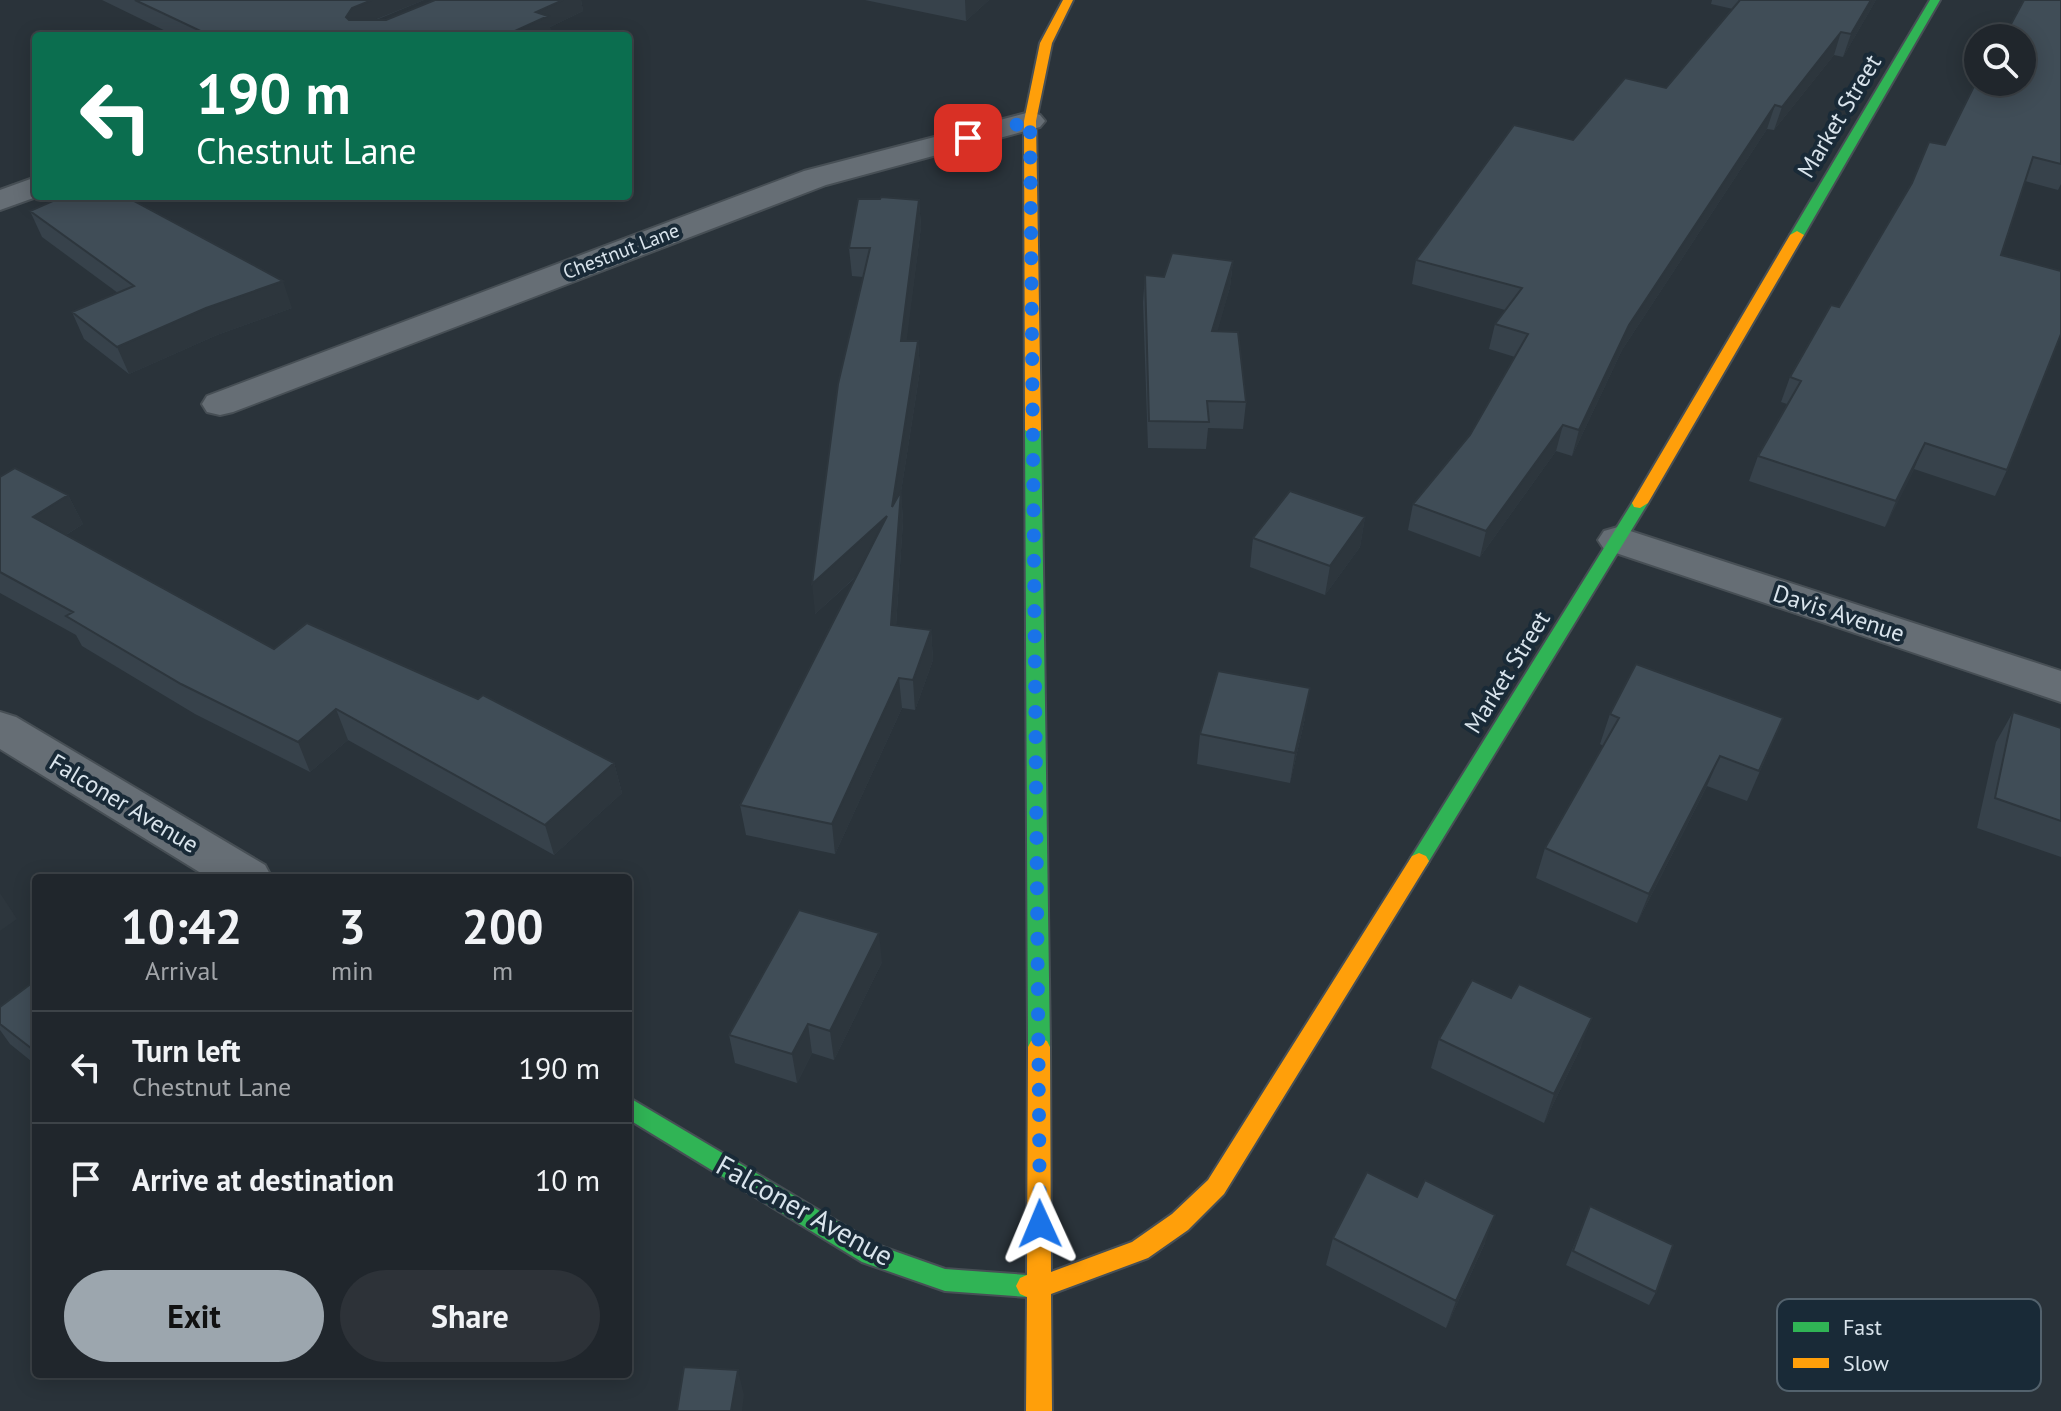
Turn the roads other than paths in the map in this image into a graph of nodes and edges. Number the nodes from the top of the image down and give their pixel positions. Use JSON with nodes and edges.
{"nodes":[{"id":1,"x":1068,"y":0,"type":"edge"},
{"id":2,"x":1935,"y":0,"type":"edge"},
{"id":3,"x":1030,"y":121,"type":"junction"},
{"id":4,"x":32,"y":188,"type":"edge"},
{"id":5,"x":0,"y":201,"type":"edge"},
{"id":6,"x":220,"y":404,"type":"dead end"},
{"id":7,"x":1618,"y":540,"type":"junction"},
{"id":8,"x":2061,"y":687,"type":"edge"},
{"id":9,"x":0,"y":728,"type":"edge"},
{"id":10,"x":241,"y":874,"type":"edge"},
{"id":11,"x":632,"y":1109,"type":"edge"},
{"id":12,"x":1041,"y":1287,"type":"junction"},
{"id":13,"x":1039,"y":1411,"type":"edge"}],
"edges":[{"from":1,"to":3,"type":"street"},
{"from":2,"to":7,"type":"street","name":"Market Street"},
{"from":3,"to":6,"type":"street","name":"Chestnut Lane"},
{"from":3,"to":12,"type":"street"},
{"from":4,"to":5,"type":"street"},
{"from":7,"to":8,"type":"street","name":"Davis Avenue"},
{"from":7,"to":12,"type":"street","name":"Market Street"},
{"from":9,"to":10,"type":"street","name":"Falconer Avenue"},
{"from":11,"to":12,"type":"street","name":"Falconer Avenue"},
{"from":12,"to":13,"type":"street"}]}
